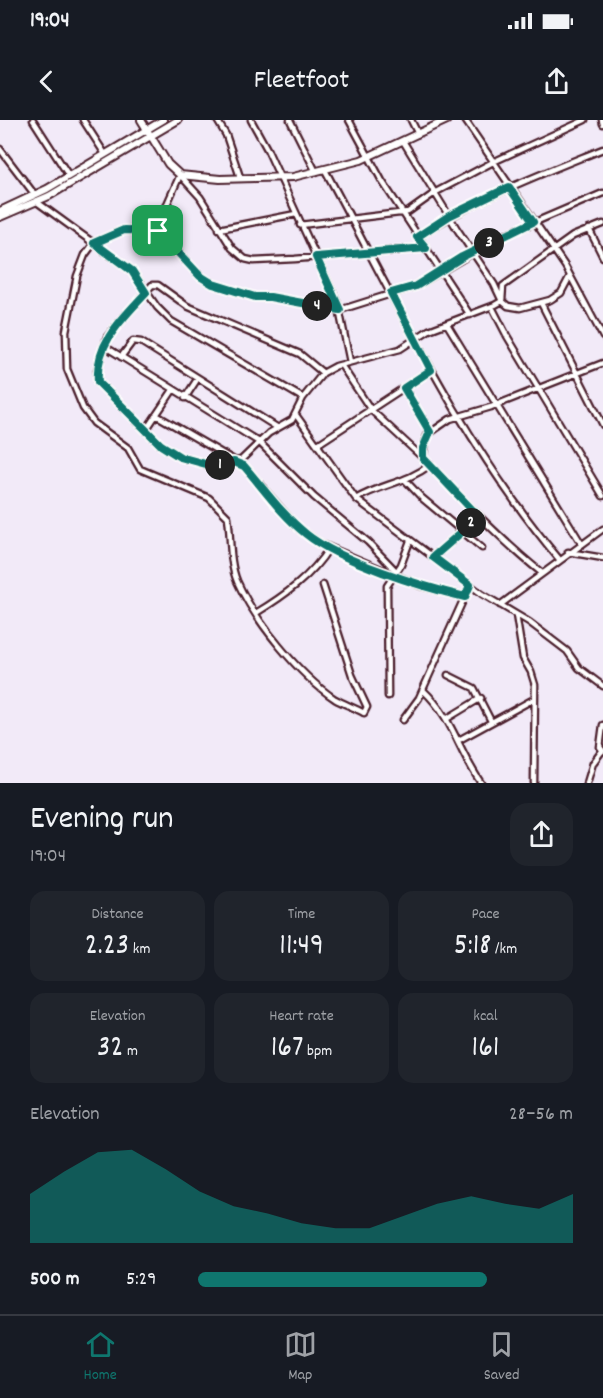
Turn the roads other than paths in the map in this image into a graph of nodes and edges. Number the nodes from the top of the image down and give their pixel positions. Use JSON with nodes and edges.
{"nodes":[{"id":1,"x":33,"y":120,"type":"edge"},
{"id":2,"x":83,"y":120,"type":"edge"},
{"id":3,"x":141,"y":120,"type":"edge"},
{"id":4,"x":163,"y":120,"type":"edge"},
{"id":5,"x":178,"y":120,"type":"edge"},
{"id":6,"x":217,"y":120,"type":"edge"},
{"id":7,"x":251,"y":120,"type":"edge"},
{"id":8,"x":290,"y":120,"type":"edge"},
{"id":9,"x":349,"y":120,"type":"edge"},
{"id":10,"x":411,"y":120,"type":"edge"},
{"id":11,"x":447,"y":120,"type":"edge"},
{"id":12,"x":465,"y":120,"type":"edge"},
{"id":13,"x":585,"y":120,"type":"edge"},
{"id":14,"x":147,"y":129,"type":"junction"},
{"id":15,"x":418,"y":134,"type":"junction"},
{"id":16,"x":151,"y":136,"type":"junction"},
{"id":17,"x":403,"y":141,"type":"junction"},
{"id":18,"x":0,"y":149,"type":"edge"},
{"id":19,"x":603,"y":149,"type":"edge"},
{"id":20,"x":105,"y":154,"type":"junction"},
{"id":21,"x":369,"y":157,"type":"junction"},
{"id":22,"x":493,"y":162,"type":"junction"},
{"id":23,"x":325,"y":170,"type":"junction"},
{"id":24,"x":316,"y":172,"type":"junction"},
{"id":25,"x":180,"y":175,"type":"junction"},
{"id":26,"x":69,"y":176,"type":"junction"},
{"id":27,"x":240,"y":177,"type":"junction"},
{"id":28,"x":280,"y":177,"type":"junction"},
{"id":29,"x":509,"y":187,"type":"junction"},
{"id":30,"x":436,"y":192,"type":"junction"},
{"id":31,"x":603,"y":193,"type":"edge"},
{"id":32,"x":36,"y":199,"type":"junction"},
{"id":33,"x":0,"y":211,"type":"edge"},
{"id":34,"x":402,"y":212,"type":"junction"},
{"id":35,"x":296,"y":214,"type":"junction"},
{"id":36,"x":449,"y":216,"type":"junction"},
{"id":37,"x":0,"y":217,"type":"edge"},
{"id":38,"x":352,"y":220,"type":"junction"},
{"id":39,"x":533,"y":222,"type":"junction"},
{"id":40,"x":603,"y":224,"type":"edge"},
{"id":41,"x":300,"y":225,"type":"junction"},
{"id":42,"x":219,"y":229,"type":"junction"},
{"id":43,"x":589,"y":229,"type":"junction"},
{"id":44,"x":158,"y":231,"type":"junction"},
{"id":45,"x":417,"y":237,"type":"junction"},
{"id":46,"x":94,"y":243,"type":"junction"},
{"id":47,"x":426,"y":248,"type":"junction"},
{"id":48,"x":554,"y":251,"type":"junction"},
{"id":49,"x":473,"y":253,"type":"junction"},
{"id":50,"x":370,"y":254,"type":"junction"},
{"id":51,"x":316,"y":257,"type":"junction"},
{"id":52,"x":603,"y":257,"type":"edge"},
{"id":53,"x":442,"y":271,"type":"junction"},
{"id":54,"x":570,"y":276,"type":"junction"},
{"id":55,"x":146,"y":293,"type":"junction"},
{"id":56,"x":391,"y":293,"type":"junction"},
{"id":57,"x":502,"y":301,"type":"junction"},
{"id":58,"x":541,"y":303,"type":"junction"},
{"id":59,"x":492,"y":307,"type":"junction"},
{"id":60,"x":340,"y":310,"type":"junction"},
{"id":61,"x":470,"y":315,"type":"junction"},
{"id":62,"x":447,"y":324,"type":"junction"},
{"id":63,"x":414,"y":337,"type":"junction"},
{"id":64,"x":603,"y":337,"type":"edge"},
{"id":65,"x":104,"y":346,"type":"junction"},
{"id":66,"x":121,"y":357,"type":"junction"},
{"id":67,"x":350,"y":362,"type":"junction"},
{"id":68,"x":603,"y":363,"type":"edge"},
{"id":69,"x":341,"y":365,"type":"junction"},
{"id":70,"x":431,"y":370,"type":"junction"},
{"id":71,"x":323,"y":373,"type":"junction"},
{"id":72,"x":575,"y":374,"type":"junction"},
{"id":73,"x":198,"y":378,"type":"junction"},
{"id":74,"x":404,"y":388,"type":"junction"},
{"id":75,"x":538,"y":388,"type":"junction"},
{"id":76,"x":173,"y":390,"type":"junction"},
{"id":77,"x":185,"y":398,"type":"junction"},
{"id":78,"x":303,"y":398,"type":"junction"},
{"id":79,"x":495,"y":405,"type":"junction"},
{"id":80,"x":371,"y":410,"type":"junction"},
{"id":81,"x":156,"y":415,"type":"junction"},
{"id":82,"x":296,"y":415,"type":"junction"},
{"id":83,"x":460,"y":417,"type":"junction"},
{"id":84,"x":603,"y":425,"type":"edge"},
{"id":85,"x":278,"y":428,"type":"junction"},
{"id":86,"x":146,"y":430,"type":"junction"},
{"id":87,"x":430,"y":432,"type":"junction"},
{"id":88,"x":259,"y":442,"type":"junction"},
{"id":89,"x":318,"y":444,"type":"junction"},
{"id":90,"x":423,"y":458,"type":"junction"},
{"id":91,"x":234,"y":462,"type":"junction"},
{"id":92,"x":430,"y":465,"type":"junction"},
{"id":93,"x":405,"y":480,"type":"junction"},
{"id":94,"x":603,"y":496,"type":"edge"},
{"id":95,"x":356,"y":499,"type":"junction"},
{"id":96,"x":479,"y":517,"type":"junction"},
{"id":97,"x":603,"y":529,"type":"edge"},
{"id":98,"x":460,"y":531,"type":"junction"},
{"id":99,"x":410,"y":541,"type":"junction"},
{"id":100,"x":581,"y":543,"type":"junction"},
{"id":101,"x":329,"y":548,"type":"junction"},
{"id":102,"x":482,"y":548,"type":"dead end"},
{"id":103,"x":568,"y":552,"type":"junction"},
{"id":104,"x":433,"y":557,"type":"junction"},
{"id":105,"x":603,"y":558,"type":"edge"},
{"id":106,"x":559,"y":559,"type":"junction"},
{"id":107,"x":394,"y":573,"type":"junction"},
{"id":108,"x":542,"y":573,"type":"junction"},
{"id":109,"x":323,"y":585,"type":"dead end"},
{"id":110,"x":470,"y":585,"type":"junction"},
{"id":111,"x":465,"y":597,"type":"junction"},
{"id":112,"x":500,"y":605,"type":"junction"},
{"id":113,"x":256,"y":613,"type":"junction"},
{"id":114,"x":516,"y":615,"type":"junction"},
{"id":115,"x":448,"y":675,"type":"dead end"},
{"id":116,"x":603,"y":678,"type":"edge"},
{"id":117,"x":595,"y":681,"type":"junction"},
{"id":118,"x":603,"y":686,"type":"edge"},
{"id":119,"x":423,"y":690,"type":"junction"},
{"id":120,"x":388,"y":696,"type":"dead end"},
{"id":121,"x":481,"y":698,"type":"junction"},
{"id":122,"x":534,"y":699,"type":"junction"},
{"id":123,"x":448,"y":718,"type":"junction"},
{"id":124,"x":403,"y":720,"type":"dead end"},
{"id":125,"x":491,"y":721,"type":"junction"},
{"id":126,"x":603,"y":725,"type":"edge"},
{"id":127,"x":459,"y":740,"type":"junction"},
{"id":128,"x":603,"y":752,"type":"edge"},
{"id":129,"x":481,"y":783,"type":"edge"},
{"id":130,"x":534,"y":783,"type":"edge"},
{"id":131,"x":587,"y":783,"type":"edge"}],
"edges":[{"from":1,"to":26,"type":"street"},
{"from":2,"to":20,"type":"street"},
{"from":3,"to":14,"type":"main road"},
{"from":4,"to":14,"type":"main road"},
{"from":5,"to":16,"type":"main road"},
{"from":6,"to":27,"type":"street"},
{"from":7,"to":28,"type":"street"},
{"from":8,"to":24,"type":"street"},
{"from":9,"to":21,"type":"street"},
{"from":10,"to":15,"type":"street"},
{"from":11,"to":15,"type":"main road"},
{"from":12,"to":22,"type":"street"},
{"from":13,"to":22,"type":"street"},
{"from":14,"to":16,"type":"main road"},
{"from":14,"to":20,"type":"main road"},
{"from":15,"to":17,"type":"main road"},
{"from":16,"to":25,"type":"main road"},
{"from":16,"to":32,"type":"main road"},
{"from":17,"to":21,"type":"main road"},
{"from":17,"to":30,"type":"street"},
{"from":18,"to":32,"type":"street"},
{"from":19,"to":29,"type":"street"},
{"from":20,"to":26,"type":"main road"},
{"from":21,"to":23,"type":"main road"},
{"from":21,"to":34,"type":"street"},
{"from":22,"to":29,"type":"street"},
{"from":22,"to":30,"type":"street"},
{"from":23,"to":24,"type":"main road"},
{"from":23,"to":38,"type":"street"},
{"from":24,"to":28,"type":"main road"},
{"from":25,"to":27,"type":"main road"},
{"from":25,"to":42,"type":"street"},
{"from":25,"to":44,"type":"street"},
{"from":26,"to":32,"type":"main road"},
{"from":27,"to":28,"type":"main road"},
{"from":28,"to":35,"type":"street"},
{"from":29,"to":36,"type":"street"},
{"from":29,"to":39,"type":"street"},
{"from":30,"to":34,"type":"street"},
{"from":30,"to":36,"type":"street"},
{"from":31,"to":39,"type":"street"},
{"from":32,"to":33,"type":"main road"},
{"from":32,"to":37,"type":"main road"},
{"from":32,"to":46,"type":"street"},
{"from":34,"to":38,"type":"street"},
{"from":34,"to":45,"type":"street"},
{"from":35,"to":41,"type":"street"},
{"from":35,"to":42,"type":"street"},
{"from":36,"to":45,"type":"street"},
{"from":36,"to":49,"type":"street"},
{"from":38,"to":41,"type":"street"},
{"from":38,"to":50,"type":"street"},
{"from":39,"to":48,"type":"street"},
{"from":39,"to":49,"type":"street"},
{"from":40,"to":43,"type":"street"},
{"from":41,"to":51,"type":"street"},
{"from":42,"to":51,"type":"street"},
{"from":43,"to":48,"type":"street"},
{"from":43,"to":52,"type":"street"},
{"from":44,"to":46,"type":"street"},
{"from":44,"to":60,"type":"street"},
{"from":45,"to":47,"type":"street"},
{"from":46,"to":55,"type":"street"},
{"from":46,"to":113,"type":"street"},
{"from":47,"to":50,"type":"street"},
{"from":47,"to":53,"type":"street"},
{"from":48,"to":54,"type":"street"},
{"from":48,"to":57,"type":"street"},
{"from":49,"to":53,"type":"street"},
{"from":49,"to":57,"type":"street"},
{"from":50,"to":51,"type":"street"},
{"from":50,"to":56,"type":"street"},
{"from":51,"to":60,"type":"street"},
{"from":53,"to":56,"type":"street"},
{"from":53,"to":61,"type":"street"},
{"from":54,"to":58,"type":"street"},
{"from":54,"to":64,"type":"street"},
{"from":55,"to":65,"type":"street"},
{"from":55,"to":71,"type":"street"},
{"from":55,"to":78,"type":"street"},
{"from":56,"to":60,"type":"street"},
{"from":56,"to":63,"type":"street"},
{"from":57,"to":58,"type":"street"},
{"from":57,"to":59,"type":"street"},
{"from":58,"to":72,"type":"street"},
{"from":59,"to":61,"type":"street"},
{"from":59,"to":75,"type":"street"},
{"from":60,"to":67,"type":"street"},
{"from":61,"to":62,"type":"street"},
{"from":62,"to":63,"type":"street"},
{"from":62,"to":79,"type":"street"},
{"from":63,"to":67,"type":"street"},
{"from":63,"to":70,"type":"street"},
{"from":65,"to":66,"type":"street"},
{"from":65,"to":86,"type":"street"},
{"from":66,"to":73,"type":"street"},
{"from":66,"to":76,"type":"street"},
{"from":67,"to":69,"type":"street"},
{"from":68,"to":72,"type":"street"},
{"from":69,"to":71,"type":"street"},
{"from":69,"to":80,"type":"street"},
{"from":70,"to":74,"type":"street"},
{"from":70,"to":83,"type":"street"},
{"from":71,"to":78,"type":"street"},
{"from":72,"to":75,"type":"street"},
{"from":72,"to":84,"type":"street"},
{"from":73,"to":77,"type":"street"},
{"from":73,"to":85,"type":"street"},
{"from":74,"to":80,"type":"street"},
{"from":74,"to":87,"type":"street"},
{"from":75,"to":79,"type":"street"},
{"from":75,"to":94,"type":"street"},
{"from":76,"to":77,"type":"street"},
{"from":76,"to":81,"type":"street"},
{"from":77,"to":88,"type":"street"},
{"from":78,"to":82,"type":"street"},
{"from":79,"to":83,"type":"street"},
{"from":79,"to":100,"type":"street"},
{"from":80,"to":89,"type":"street"},
{"from":80,"to":90,"type":"street"},
{"from":81,"to":86,"type":"street"},
{"from":81,"to":91,"type":"street"},
{"from":82,"to":85,"type":"street"},
{"from":82,"to":89,"type":"street"},
{"from":83,"to":87,"type":"street"},
{"from":83,"to":106,"type":"street"},
{"from":85,"to":88,"type":"street"},
{"from":86,"to":91,"type":"street"},
{"from":87,"to":90,"type":"street"},
{"from":88,"to":91,"type":"street"},
{"from":88,"to":107,"type":"street"},
{"from":89,"to":95,"type":"street"},
{"from":90,"to":92,"type":"street"},
{"from":91,"to":101,"type":"street"},
{"from":92,"to":93,"type":"street"},
{"from":92,"to":96,"type":"street"},
{"from":93,"to":95,"type":"street"},
{"from":93,"to":98,"type":"street"},
{"from":95,"to":99,"type":"street"},
{"from":96,"to":98,"type":"street"},
{"from":96,"to":108,"type":"street"},
{"from":97,"to":100,"type":"street"},
{"from":98,"to":102,"type":"street"},
{"from":98,"to":104,"type":"street"},
{"from":99,"to":104,"type":"street"},
{"from":99,"to":107,"type":"street"},
{"from":100,"to":103,"type":"street"},
{"from":101,"to":107,"type":"street"},
{"from":101,"to":113,"type":"street"},
{"from":103,"to":105,"type":"street"},
{"from":103,"to":106,"type":"street"},
{"from":104,"to":110,"type":"street"},
{"from":106,"to":108,"type":"street"},
{"from":107,"to":111,"type":"street"},
{"from":107,"to":120,"type":"street"},
{"from":108,"to":112,"type":"street"},
{"from":109,"to":113,"type":"street"},
{"from":110,"to":111,"type":"street"},
{"from":110,"to":112,"type":"street"},
{"from":111,"to":119,"type":"street"},
{"from":112,"to":114,"type":"street"},
{"from":114,"to":117,"type":"street"},
{"from":114,"to":122,"type":"street"},
{"from":115,"to":121,"type":"street"},
{"from":116,"to":117,"type":"street"},
{"from":117,"to":118,"type":"street"},
{"from":119,"to":123,"type":"street"},
{"from":119,"to":124,"type":"street"},
{"from":121,"to":123,"type":"street"},
{"from":121,"to":125,"type":"street"},
{"from":122,"to":125,"type":"street"},
{"from":122,"to":130,"type":"street"},
{"from":123,"to":127,"type":"street"},
{"from":125,"to":127,"type":"street"},
{"from":126,"to":128,"type":"street"},
{"from":127,"to":129,"type":"street"},
{"from":128,"to":131,"type":"street"}]}
